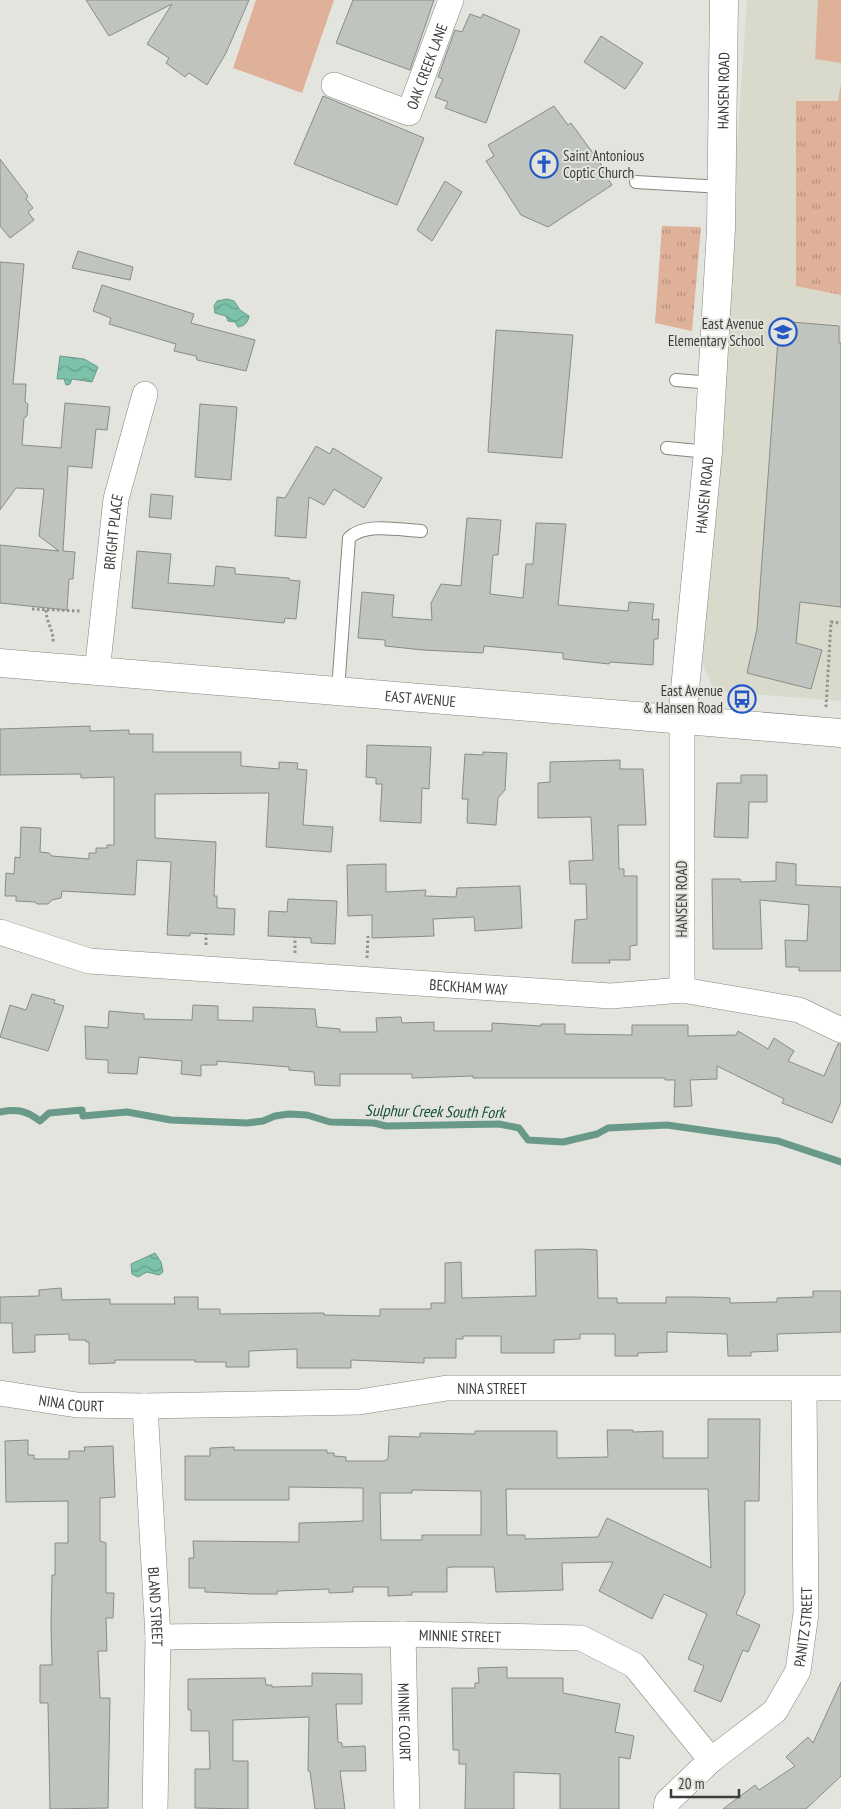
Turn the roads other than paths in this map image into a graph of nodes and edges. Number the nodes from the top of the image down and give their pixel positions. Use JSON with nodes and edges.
{"nodes":[{"id":1,"x":451,"y":0,"type":"edge"},
{"id":2,"x":724,"y":0,"type":"edge"},
{"id":3,"x":334,"y":85,"type":"dead end"},
{"id":4,"x":636,"y":182,"type":"dead end"},
{"id":5,"x":722,"y":187,"type":"junction"},
{"id":6,"x":676,"y":380,"type":"dead end"},
{"id":7,"x":712,"y":383,"type":"junction"},
{"id":8,"x":145,"y":394,"type":"dead end"},
{"id":9,"x":667,"y":448,"type":"dead end"},
{"id":10,"x":708,"y":452,"type":"junction"},
{"id":11,"x":421,"y":531,"type":"dead end"},
{"id":12,"x":0,"y":664,"type":"edge"},
{"id":13,"x":97,"y":672,"type":"junction"},
{"id":14,"x":338,"y":690,"type":"junction"},
{"id":15,"x":682,"y":720,"type":"junction"},
{"id":16,"x":841,"y":733,"type":"edge"},
{"id":17,"x":0,"y":932,"type":"edge"},
{"id":18,"x":682,"y":990,"type":"junction"},
{"id":19,"x":841,"y":1030,"type":"edge"},
{"id":20,"x":841,"y":1388,"type":"edge"},
{"id":21,"x":804,"y":1389,"type":"junction"},
{"id":22,"x":0,"y":1393,"type":"edge"},
{"id":23,"x":145,"y":1406,"type":"junction"},
{"id":24,"x":403,"y":1634,"type":"junction"},
{"id":25,"x":158,"y":1638,"type":"junction"},
{"id":26,"x":711,"y":1760,"type":"junction"},
{"id":27,"x":155,"y":1809,"type":"edge"},
{"id":28,"x":406,"y":1809,"type":"edge"},
{"id":29,"x":666,"y":1809,"type":"edge"}],
"edges":[{"from":1,"to":3,"type":"street","name":"OAK CREEK LANE"},
{"from":2,"to":5,"type":"street","name":"HANSEN ROAD"},
{"from":4,"to":5,"type":"lane"},
{"from":5,"to":7,"type":"street","name":"HANSEN ROAD"},
{"from":6,"to":7,"type":"lane"},
{"from":7,"to":10,"type":"street","name":"HANSEN ROAD"},
{"from":8,"to":13,"type":"street","name":"BRIGHT PLACE"},
{"from":9,"to":10,"type":"lane"},
{"from":10,"to":15,"type":"street","name":"HANSEN ROAD"},
{"from":11,"to":14,"type":"lane"},
{"from":12,"to":13,"type":"street","name":"EAST AVENUE"},
{"from":13,"to":14,"type":"street","name":"EAST AVENUE"},
{"from":14,"to":15,"type":"street","name":"EAST AVENUE"},
{"from":15,"to":16,"type":"street","name":"EAST AVENUE"},
{"from":15,"to":18,"type":"street","name":"HANSEN ROAD"},
{"from":17,"to":18,"type":"street","name":"BECKHAM WAY"},
{"from":18,"to":19,"type":"street","name":"BECKHAM WAY"},
{"from":20,"to":21,"type":"street","name":"NINA STREET"},
{"from":21,"to":23,"type":"street","name":"NINA STREET"},
{"from":21,"to":26,"type":"street","name":"PANITZ STREET"},
{"from":22,"to":23,"type":"street","name":"NINA COURT"},
{"from":23,"to":25,"type":"street","name":"BLAND STREET"},
{"from":24,"to":25,"type":"street","name":"MINNIE STREET"},
{"from":24,"to":26,"type":"street","name":"MINNIE STREET"},
{"from":24,"to":28,"type":"street","name":"MINNIE COURT"},
{"from":25,"to":27,"type":"street","name":"BLAND STREET"},
{"from":26,"to":29,"type":"street","name":"PANITZ STREET"}]}
